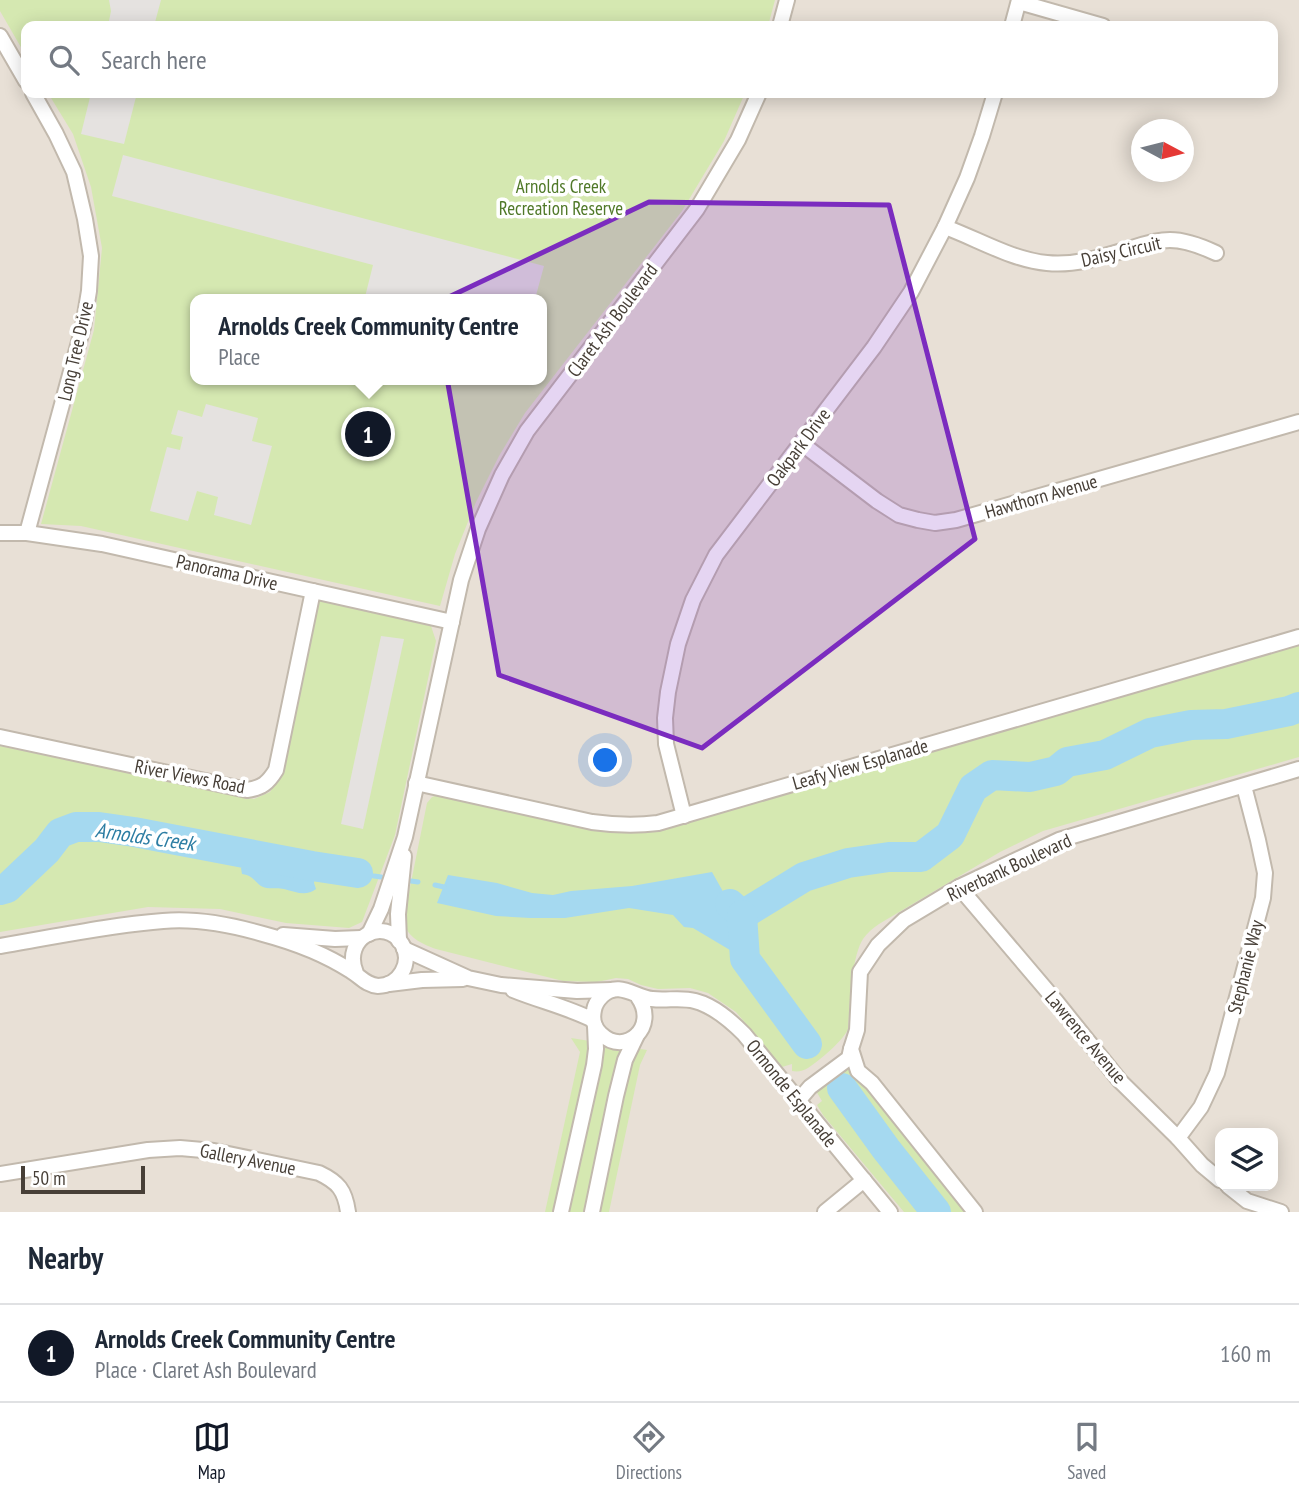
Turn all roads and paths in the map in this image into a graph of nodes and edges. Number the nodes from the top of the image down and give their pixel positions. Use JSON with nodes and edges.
{"nodes":[{"id":1,"x":787,"y":0,"type":"edge"},
{"id":2,"x":1019,"y":1,"type":"edge"},
{"id":3,"x":781,"y":21,"type":"edge"},
{"id":4,"x":1013,"y":21,"type":"edge"},
{"id":5,"x":1086,"y":21,"type":"edge"},
{"id":6,"x":0,"y":36,"type":"edge"},
{"id":7,"x":21,"y":72,"type":"edge"},
{"id":8,"x":36,"y":98,"type":"edge"},
{"id":9,"x":757,"y":98,"type":"edge"},
{"id":10,"x":993,"y":98,"type":"edge"},
{"id":11,"x":945,"y":227,"type":"junction"},
{"id":12,"x":1216,"y":253,"type":"dead end"},
{"id":13,"x":1299,"y":422,"type":"edge"},
{"id":14,"x":801,"y":443,"type":"junction"},
{"id":15,"x":0,"y":533,"type":"edge"},
{"id":16,"x":27,"y":533,"type":"junction"},
{"id":17,"x":313,"y":591,"type":"junction"},
{"id":18,"x":452,"y":622,"type":"junction"},
{"id":19,"x":1299,"y":637,"type":"edge"},
{"id":20,"x":0,"y":737,"type":"edge"},
{"id":21,"x":1299,"y":769,"type":"edge"},
{"id":22,"x":416,"y":783,"type":"junction"},
{"id":23,"x":1244,"y":786,"type":"junction"},
{"id":24,"x":684,"y":816,"type":"junction"},
{"id":25,"x":405,"y":837,"type":"junction"},
{"id":26,"x":960,"y":887,"type":"junction"},
{"id":27,"x":264,"y":934,"type":"junction"},
{"id":28,"x":365,"y":936,"type":"junction"},
{"id":29,"x":401,"y":945,"type":"junction"},
{"id":30,"x":0,"y":946,"type":"edge"},
{"id":31,"x":356,"y":973,"type":"junction"},
{"id":32,"x":468,"y":978,"type":"junction"},
{"id":33,"x":390,"y":984,"type":"junction"},
{"id":34,"x":501,"y":985,"type":"junction"},
{"id":35,"x":614,"y":989,"type":"junction"},
{"id":36,"x":638,"y":997,"type":"junction"},
{"id":37,"x":677,"y":999,"type":"junction"},
{"id":38,"x":594,"y":1023,"type":"junction"},
{"id":39,"x":640,"y":1032,"type":"junction"},
{"id":40,"x":851,"y":1049,"type":"junction"},
{"id":41,"x":798,"y":1101,"type":"junction"},
{"id":42,"x":1178,"y":1138,"type":"junction"},
{"id":43,"x":0,"y":1174,"type":"edge"},
{"id":44,"x":1215,"y":1176,"type":"edge"},
{"id":45,"x":864,"y":1180,"type":"junction"},
{"id":46,"x":1234,"y":1191,"type":"edge"},
{"id":47,"x":348,"y":1212,"type":"edge"},
{"id":48,"x":561,"y":1212,"type":"edge"},
{"id":49,"x":592,"y":1212,"type":"edge"},
{"id":50,"x":825,"y":1212,"type":"edge"},
{"id":51,"x":890,"y":1212,"type":"edge"},
{"id":52,"x":975,"y":1212,"type":"edge"},
{"id":53,"x":1281,"y":1212,"type":"edge"}],
"edges":[{"from":1,"to":3,"type":"street"},
{"from":2,"to":4,"type":"street"},
{"from":2,"to":5,"type":"street"},
{"from":6,"to":7,"type":"street"},
{"from":8,"to":16,"type":"street","name":"Long Tree Drive"},
{"from":9,"to":18,"type":"street","name":"Claret Ash Boulevard"},
{"from":10,"to":11,"type":"street","name":"Oakpark Drive"},
{"from":11,"to":12,"type":"street","name":"Daisy Circuit"},
{"from":11,"to":14,"type":"street","name":"Oakpark Drive"},
{"from":13,"to":14,"type":"street","name":"Hawthorn Avenue"},
{"from":14,"to":24,"type":"street","name":"Oakpark Drive"},
{"from":15,"to":16,"type":"street","name":"Panorama Drive"},
{"from":16,"to":17,"type":"street","name":"Panorama Drive"},
{"from":17,"to":18,"type":"street","name":"Panorama Drive"},
{"from":17,"to":20,"type":"street","name":"River Views Road"},
{"from":18,"to":22,"type":"street","name":"Claret Ash Boulevard"},
{"from":19,"to":24,"type":"street","name":"Leafy View Esplanade"},
{"from":21,"to":23,"type":"street","name":"Riverbank Boulevard"},
{"from":22,"to":24,"type":"street","name":"Leafy View Esplanade"},
{"from":22,"to":25,"type":"street","name":"Claret Ash Boulevard"},
{"from":23,"to":26,"type":"street","name":"Riverbank Boulevard"},
{"from":23,"to":42,"type":"street","name":"Stephanie Way"},
{"from":25,"to":28,"type":"street","name":"Claret Ash Boulevard"},
{"from":25,"to":29,"type":"street","name":"Claret Ash Boulevard"},
{"from":26,"to":40,"type":"street","name":"Riverbank Boulevard"},
{"from":26,"to":42,"type":"street","name":"Lawrence Avenue"},
{"from":27,"to":28,"type":"street"},
{"from":27,"to":30,"type":"street"},
{"from":27,"to":31,"type":"street"},
{"from":28,"to":29,"type":"street"},
{"from":28,"to":31,"type":"street"},
{"from":29,"to":32,"type":"street"},
{"from":29,"to":33,"type":"street"},
{"from":31,"to":33,"type":"street"},
{"from":32,"to":33,"type":"street"},
{"from":32,"to":34,"type":"street"},
{"from":34,"to":35,"type":"street"},
{"from":34,"to":38,"type":"street"},
{"from":35,"to":36,"type":"street"},
{"from":35,"to":38,"type":"street"},
{"from":36,"to":37,"type":"street","name":"Ormonde Esplanade"},
{"from":36,"to":39,"type":"street"},
{"from":37,"to":39,"type":"street"},
{"from":37,"to":41,"type":"street","name":"Ormonde Esplanade"},
{"from":38,"to":39,"type":"street"},
{"from":38,"to":48,"type":"street"},
{"from":39,"to":49,"type":"street"},
{"from":40,"to":41,"type":"street"},
{"from":40,"to":52,"type":"street"},
{"from":41,"to":45,"type":"street","name":"Ormonde Esplanade"},
{"from":42,"to":44,"type":"street","name":"Lawrence Avenue"},
{"from":43,"to":47,"type":"street","name":"Gallery Avenue"},
{"from":45,"to":50,"type":"street"},
{"from":45,"to":51,"type":"street","name":"Ormonde Esplanade"},
{"from":46,"to":53,"type":"street"}]}
